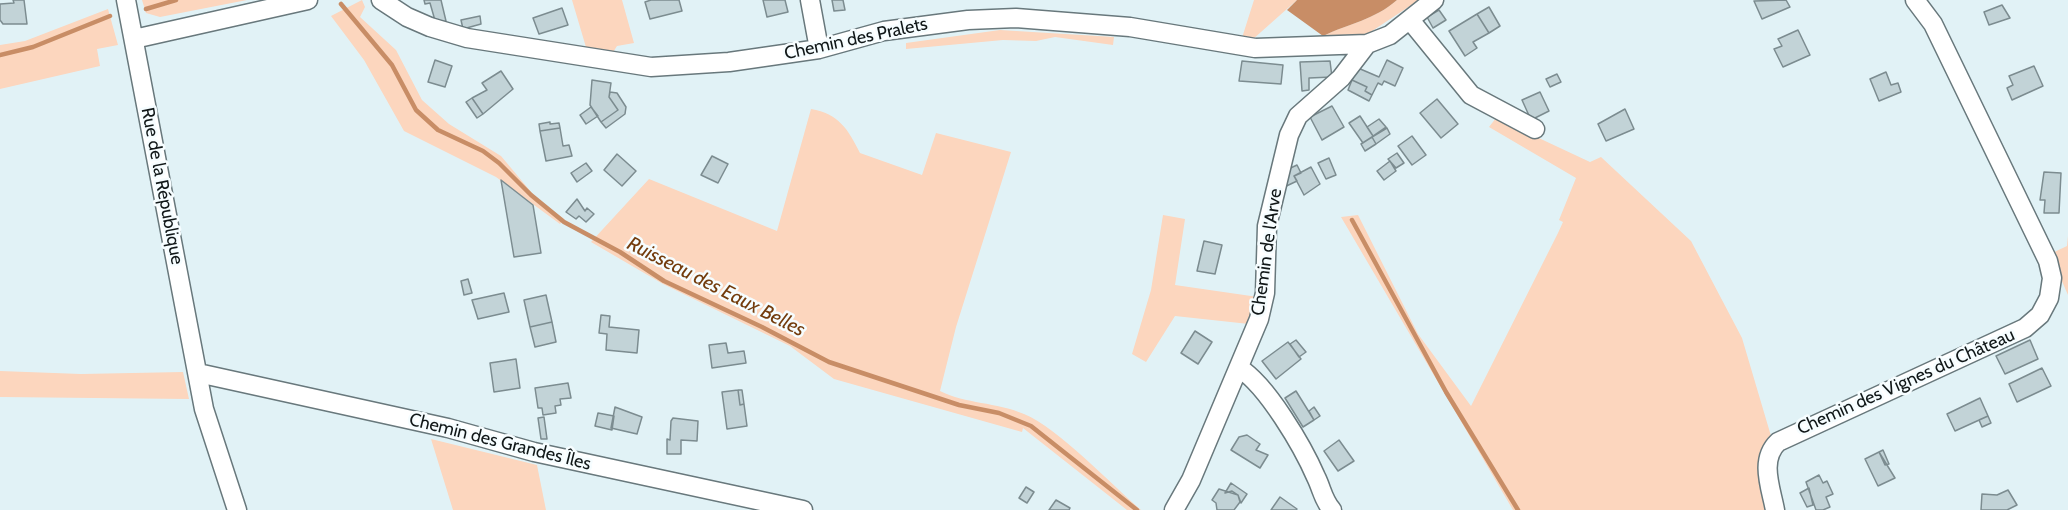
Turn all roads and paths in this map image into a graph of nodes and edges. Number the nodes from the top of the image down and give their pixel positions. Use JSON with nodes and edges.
{"nodes":[{"id":1,"x":126,"y":0,"type":"edge"},
{"id":2,"x":308,"y":0,"type":"edge"},
{"id":3,"x":381,"y":0,"type":"edge"},
{"id":4,"x":810,"y":0,"type":"edge"},
{"id":5,"x":1434,"y":0,"type":"edge"},
{"id":6,"x":1915,"y":0,"type":"edge"},
{"id":7,"x":1410,"y":20,"type":"junction"},
{"id":8,"x":134,"y":39,"type":"junction"},
{"id":9,"x":1367,"y":44,"type":"junction"},
{"id":10,"x":819,"y":49,"type":"junction"},
{"id":11,"x":1535,"y":129,"type":"dead end"},
{"id":12,"x":1239,"y":368,"type":"junction"},
{"id":13,"x":198,"y":373,"type":"junction"},
{"id":14,"x":237,"y":510,"type":"edge"},
{"id":15,"x":803,"y":510,"type":"edge"},
{"id":16,"x":1174,"y":510,"type":"edge"},
{"id":17,"x":1332,"y":510,"type":"edge"},
{"id":18,"x":1775,"y":510,"type":"edge"}],
"edges":[{"from":1,"to":8,"type":"street","name":"Rue de la République"},
{"from":2,"to":8,"type":"street"},
{"from":3,"to":10,"type":"street","name":"Chemin des Pralets"},
{"from":4,"to":10,"type":"street"},
{"from":5,"to":7,"type":"street","name":"Chemin des Pralets"},
{"from":6,"to":18,"type":"street","name":"Chemin des Vignes du Château"},
{"from":7,"to":9,"type":"street","name":"Chemin des Pralets"},
{"from":7,"to":11,"type":"street"},
{"from":8,"to":13,"type":"street","name":"Rue de la République"},
{"from":9,"to":10,"type":"street","name":"Chemin des Pralets"},
{"from":9,"to":12,"type":"street","name":"Chemin de l'Arve"},
{"from":12,"to":16,"type":"street","name":"Chemin de l'Arve"},
{"from":12,"to":17,"type":"street"},
{"from":13,"to":14,"type":"street","name":"Rue de la République"},
{"from":13,"to":15,"type":"street","name":"Chemin des Grandes Îles"}]}
